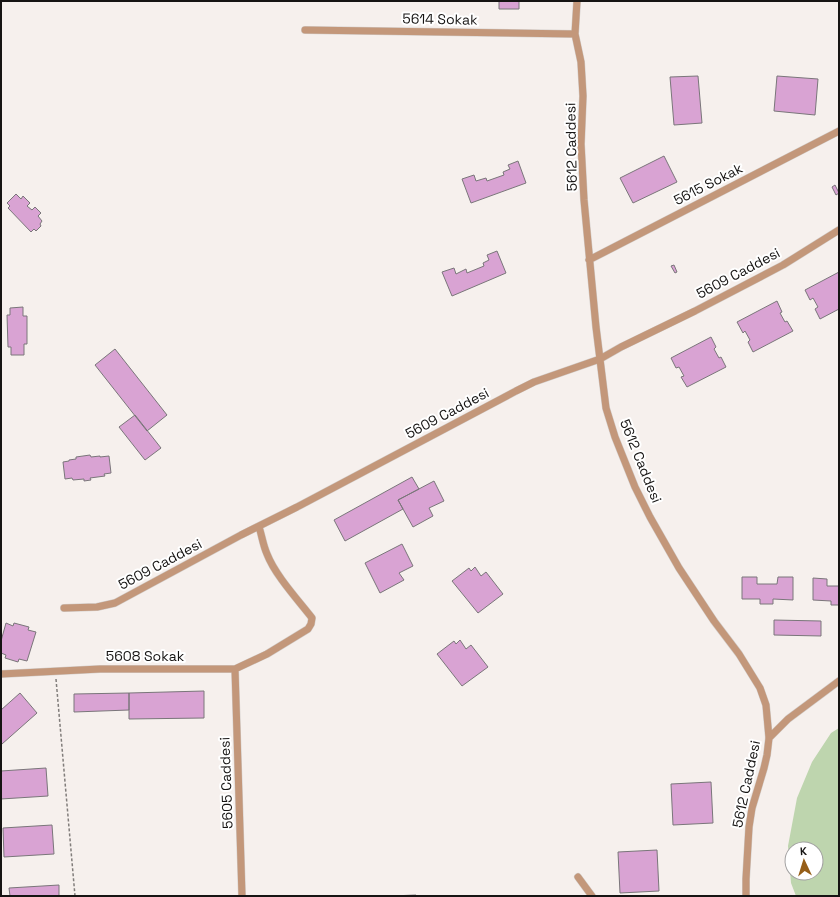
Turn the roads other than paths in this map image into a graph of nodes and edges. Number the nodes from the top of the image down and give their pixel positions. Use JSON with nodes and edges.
{"nodes":[{"id":1,"x":577,"y":1,"type":"edge"},
{"id":2,"x":305,"y":30,"type":"dead end"},
{"id":3,"x":575,"y":34,"type":"junction"},
{"id":4,"x":839,"y":131,"type":"edge"},
{"id":5,"x":839,"y":230,"type":"edge"},
{"id":6,"x":589,"y":260,"type":"junction"},
{"id":7,"x":600,"y":360,"type":"junction"},
{"id":8,"x":259,"y":527,"type":"junction"},
{"id":9,"x":64,"y":608,"type":"dead end"},
{"id":10,"x":236,"y":669,"type":"junction"},
{"id":11,"x":1,"y":674,"type":"edge"},
{"id":12,"x":839,"y":681,"type":"edge"},
{"id":13,"x":768,"y":738,"type":"junction"},
{"id":14,"x":578,"y":877,"type":"dead end"},
{"id":15,"x":242,"y":896,"type":"edge"},
{"id":16,"x":592,"y":896,"type":"edge"},
{"id":17,"x":746,"y":896,"type":"edge"}],
"edges":[{"from":1,"to":3,"type":"street","name":"5612 Caddesi"},
{"from":2,"to":3,"type":"street","name":"5614 Sokak"},
{"from":3,"to":6,"type":"street","name":"5612 Caddesi"},
{"from":4,"to":6,"type":"street","name":"5615 Sokak"},
{"from":5,"to":7,"type":"street","name":"5609 Caddesi"},
{"from":6,"to":7,"type":"street","name":"5612 Caddesi"},
{"from":7,"to":8,"type":"street","name":"5609 Caddesi"},
{"from":7,"to":13,"type":"street","name":"5612 Caddesi"},
{"from":8,"to":9,"type":"street","name":"5609 Caddesi"},
{"from":8,"to":10,"type":"street"},
{"from":10,"to":11,"type":"street","name":"5608 Sokak"},
{"from":10,"to":15,"type":"street","name":"5605 Caddesi"},
{"from":12,"to":13,"type":"street"},
{"from":13,"to":17,"type":"street","name":"5612 Caddesi"},
{"from":14,"to":16,"type":"street"}]}
